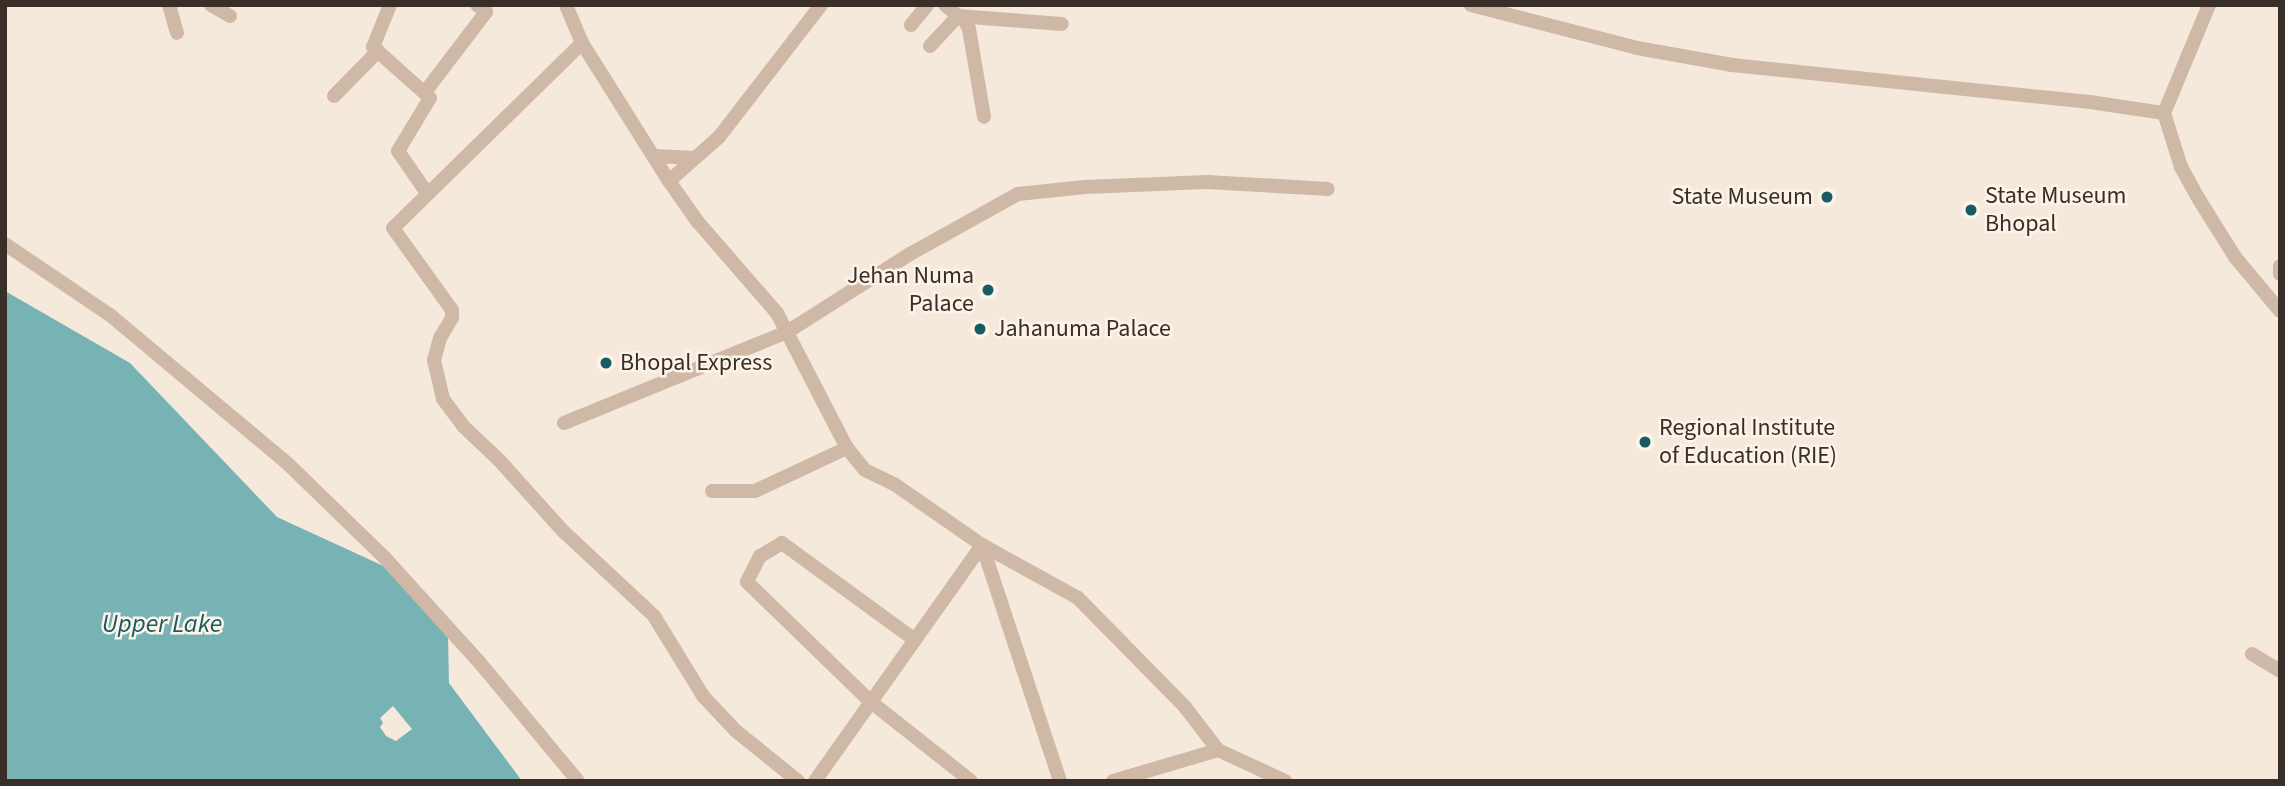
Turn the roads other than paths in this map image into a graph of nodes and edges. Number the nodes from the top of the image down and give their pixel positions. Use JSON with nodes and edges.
{"nodes":[{"id":1,"x":211,"y":5,"type":"edge"},
{"id":2,"x":390,"y":5,"type":"edge"},
{"id":3,"x":477,"y":5,"type":"edge"},
{"id":4,"x":566,"y":5,"type":"edge"},
{"id":5,"x":821,"y":5,"type":"edge"},
{"id":6,"x":927,"y":5,"type":"edge"},
{"id":7,"x":945,"y":5,"type":"edge"},
{"id":8,"x":1471,"y":5,"type":"edge"},
{"id":9,"x":2209,"y":5,"type":"edge"},
{"id":10,"x":173,"y":7,"type":"edge"},
{"id":11,"x":230,"y":16,"type":"dead end"},
{"id":12,"x":958,"y":16,"type":"junction"},
{"id":13,"x":1062,"y":24,"type":"dead end"},
{"id":14,"x":911,"y":25,"type":"dead end"},
{"id":15,"x":177,"y":33,"type":"dead end"},
{"id":16,"x":582,"y":43,"type":"junction"},
{"id":17,"x":930,"y":46,"type":"dead end"},
{"id":18,"x":378,"y":51,"type":"junction"},
{"id":19,"x":425,"y":92,"type":"junction"},
{"id":20,"x":334,"y":96,"type":"dead end"},
{"id":21,"x":2164,"y":113,"type":"junction"},
{"id":22,"x":984,"y":117,"type":"dead end"},
{"id":23,"x":654,"y":156,"type":"junction"},
{"id":24,"x":694,"y":158,"type":"junction"},
{"id":25,"x":669,"y":181,"type":"junction"},
{"id":26,"x":1328,"y":189,"type":"dead end"},
{"id":27,"x":427,"y":193,"type":"junction"},
{"id":28,"x":5,"y":244,"type":"edge"},
{"id":29,"x":2280,"y":266,"type":"edge"},
{"id":30,"x":2280,"y":274,"type":"edge"},
{"id":31,"x":2280,"y":311,"type":"edge"},
{"id":32,"x":788,"y":332,"type":"junction"},
{"id":33,"x":564,"y":423,"type":"dead end"},
{"id":34,"x":847,"y":448,"type":"junction"},
{"id":35,"x":712,"y":491,"type":"dead end"},
{"id":36,"x":982,"y":545,"type":"junction"},
{"id":37,"x":915,"y":640,"type":"junction"},
{"id":38,"x":2252,"y":654,"type":"dead end"},
{"id":39,"x":2280,"y":671,"type":"edge"},
{"id":40,"x":871,"y":702,"type":"junction"},
{"id":41,"x":1218,"y":750,"type":"junction"},
{"id":42,"x":578,"y":781,"type":"edge"},
{"id":43,"x":798,"y":781,"type":"edge"},
{"id":44,"x":815,"y":781,"type":"edge"},
{"id":45,"x":971,"y":781,"type":"edge"},
{"id":46,"x":1060,"y":781,"type":"edge"},
{"id":47,"x":1113,"y":781,"type":"edge"},
{"id":48,"x":1284,"y":781,"type":"edge"}],
"edges":[{"from":1,"to":11,"type":"street"},
{"from":2,"to":18,"type":"street"},
{"from":3,"to":19,"type":"street"},
{"from":4,"to":16,"type":"street"},
{"from":5,"to":24,"type":"street"},
{"from":6,"to":14,"type":"street"},
{"from":7,"to":12,"type":"street"},
{"from":8,"to":21,"type":"street"},
{"from":9,"to":21,"type":"street"},
{"from":10,"to":15,"type":"street"},
{"from":12,"to":13,"type":"street"},
{"from":12,"to":17,"type":"street"},
{"from":12,"to":22,"type":"street"},
{"from":16,"to":23,"type":"street"},
{"from":16,"to":27,"type":"street"},
{"from":18,"to":19,"type":"street"},
{"from":18,"to":20,"type":"street"},
{"from":19,"to":27,"type":"street"},
{"from":21,"to":31,"type":"street"},
{"from":23,"to":24,"type":"street"},
{"from":23,"to":25,"type":"street"},
{"from":24,"to":25,"type":"street"},
{"from":25,"to":32,"type":"street"},
{"from":26,"to":32,"type":"street"},
{"from":27,"to":43,"type":"street"},
{"from":28,"to":42,"type":"street"},
{"from":29,"to":30,"type":"street"},
{"from":32,"to":33,"type":"street"},
{"from":32,"to":34,"type":"street"},
{"from":34,"to":35,"type":"street"},
{"from":34,"to":36,"type":"street"},
{"from":36,"to":37,"type":"street"},
{"from":36,"to":41,"type":"street"},
{"from":36,"to":46,"type":"street"},
{"from":37,"to":40,"type":"street"},
{"from":37,"to":40,"type":"street"},
{"from":38,"to":39,"type":"street"},
{"from":40,"to":44,"type":"street"},
{"from":40,"to":45,"type":"street"},
{"from":41,"to":47,"type":"street"},
{"from":41,"to":48,"type":"street"}]}
